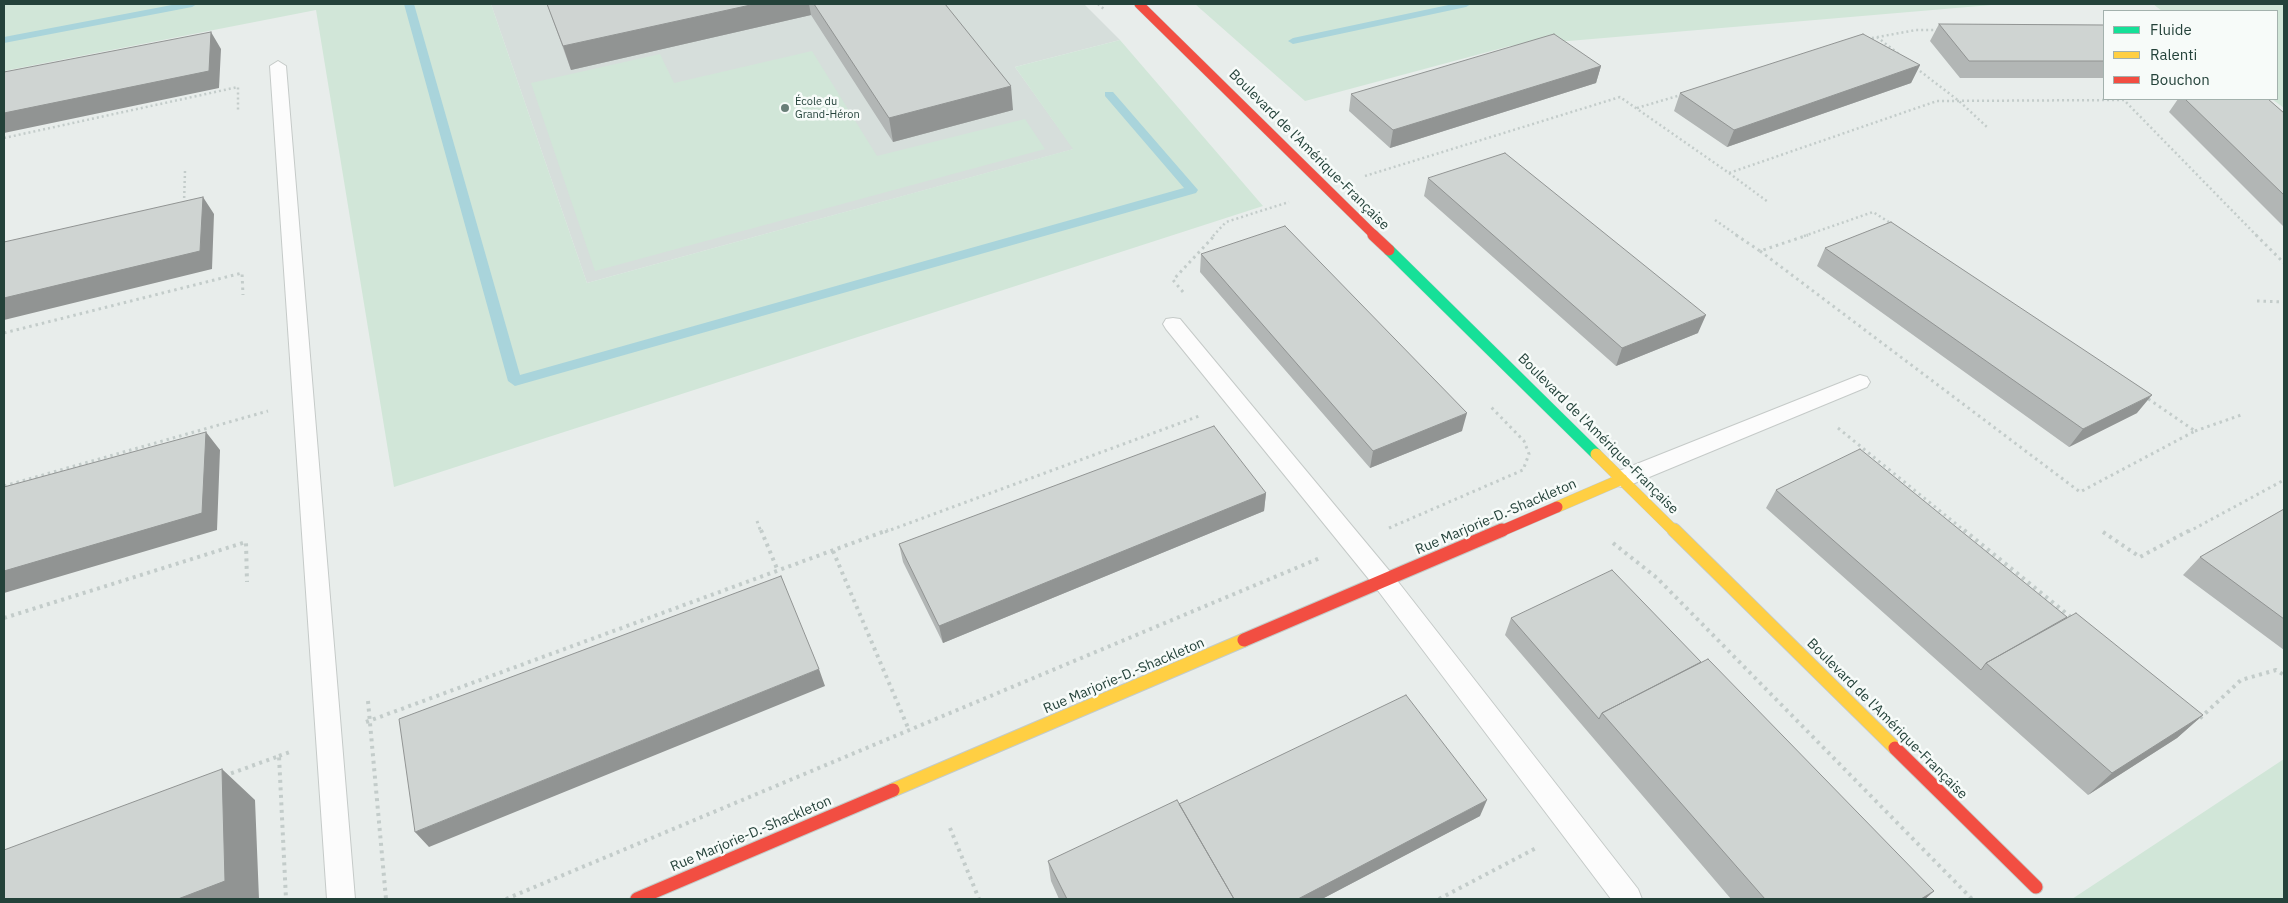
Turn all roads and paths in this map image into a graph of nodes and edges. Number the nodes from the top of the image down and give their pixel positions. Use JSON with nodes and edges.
{"nodes":[{"id":1,"x":1139,"y":4,"type":"edge"},
{"id":2,"x":1946,"y":30,"type":"edge"},
{"id":3,"x":1877,"y":37,"type":"junction"},
{"id":4,"x":1859,"y":40,"type":"edge"},
{"id":5,"x":1907,"y":60,"type":"edge"},
{"id":6,"x":278,"y":66,"type":"dead end"},
{"id":7,"x":1914,"y":66,"type":"edge"},
{"id":8,"x":1692,"y":91,"type":"edge"},
{"id":9,"x":1959,"y":101,"type":"junction"},
{"id":10,"x":1636,"y":108,"type":"junction"},
{"id":11,"x":238,"y":110,"type":"dead end"},
{"id":12,"x":1987,"y":127,"type":"dead end"},
{"id":13,"x":4,"y":138,"type":"edge"},
{"id":14,"x":185,"y":171,"type":"dead end"},
{"id":15,"x":1729,"y":173,"type":"junction"},
{"id":16,"x":1365,"y":176,"type":"dead end"},
{"id":17,"x":1283,"y":194,"type":"dead end"},
{"id":18,"x":1290,"y":201,"type":"junction"},
{"id":19,"x":1768,"y":202,"type":"dead end"},
{"id":20,"x":175,"y":206,"type":"edge"},
{"id":21,"x":1297,"y":208,"type":"dead end"},
{"id":22,"x":1715,"y":220,"type":"dead end"},
{"id":23,"x":1898,"y":229,"type":"edge"},
{"id":24,"x":1760,"y":251,"type":"junction"},
{"id":25,"x":2284,"y":263,"type":"edge"},
{"id":26,"x":243,"y":295,"type":"dead end"},
{"id":27,"x":1185,"y":295,"type":"dead end"},
{"id":28,"x":2257,"y":302,"type":"dead end"},
{"id":29,"x":2284,"y":302,"type":"edge"},
{"id":30,"x":1172,"y":324,"type":"dead end"},
{"id":31,"x":4,"y":333,"type":"edge"},
{"id":32,"x":1860,"y":382,"type":"dead end"},
{"id":33,"x":2146,"y":397,"type":"edge"},
{"id":34,"x":303,"y":401,"type":"junction"},
{"id":35,"x":1236,"y":403,"type":"junction"},
{"id":36,"x":1490,"y":406,"type":"dead end"},
{"id":37,"x":2244,"y":414,"type":"dead end"},
{"id":38,"x":1832,"y":422,"type":"dead end"},
{"id":39,"x":2195,"y":431,"type":"junction"},
{"id":40,"x":1622,"y":479,"type":"junction"},
{"id":41,"x":2284,"y":480,"type":"edge"},
{"id":42,"x":4,"y":486,"type":"edge"},
{"id":43,"x":757,"y":521,"type":"dead end"},
{"id":44,"x":2103,"y":532,"type":"dead end"},
{"id":45,"x":1613,"y":543,"type":"dead end"},
{"id":46,"x":1353,"y":544,"type":"junction"},
{"id":47,"x":833,"y":551,"type":"junction"},
{"id":48,"x":778,"y":572,"type":"junction"},
{"id":49,"x":1384,"y":581,"type":"junction"},
{"id":50,"x":247,"y":582,"type":"dead end"},
{"id":51,"x":4,"y":618,"type":"edge"},
{"id":52,"x":2075,"y":621,"type":"edge"},
{"id":53,"x":2284,"y":675,"type":"edge"},
{"id":54,"x":366,"y":691,"type":"dead end"},
{"id":55,"x":2190,"y":714,"type":"edge"},
{"id":56,"x":371,"y":720,"type":"junction"},
{"id":57,"x":909,"y":730,"type":"junction"},
{"id":58,"x":329,"y":736,"type":"junction"},
{"id":59,"x":279,"y":756,"type":"junction"},
{"id":60,"x":215,"y":779,"type":"edge"},
{"id":61,"x":1573,"y":827,"type":"junction"},
{"id":62,"x":950,"y":828,"type":"dead end"},
{"id":63,"x":2036,"y":887,"type":"dead end"},
{"id":64,"x":286,"y":899,"type":"edge"},
{"id":65,"x":341,"y":899,"type":"edge"},
{"id":66,"x":386,"y":899,"type":"edge"},
{"id":67,"x":506,"y":899,"type":"edge"},
{"id":68,"x":637,"y":899,"type":"edge"},
{"id":69,"x":979,"y":899,"type":"edge"},
{"id":70,"x":1439,"y":899,"type":"edge"},
{"id":71,"x":1628,"y":899,"type":"edge"},
{"id":72,"x":1972,"y":899,"type":"edge"}],
"edges":[{"from":1,"to":40,"type":"street","name":"Boulevard de l'Amérique-Française"},
{"from":2,"to":3,"type":"path"},
{"from":3,"to":4,"type":"path"},
{"from":3,"to":5,"type":"path"},
{"from":6,"to":34,"type":"lane"},
{"from":7,"to":9,"type":"path"},
{"from":8,"to":10,"type":"path"},
{"from":9,"to":12,"type":"path"},
{"from":9,"to":15,"type":"path"},
{"from":9,"to":25,"type":"path"},
{"from":10,"to":15,"type":"path"},
{"from":10,"to":16,"type":"path"},
{"from":11,"to":13,"type":"path"},
{"from":14,"to":20,"type":"path"},
{"from":15,"to":19,"type":"path"},
{"from":17,"to":18,"type":"path"},
{"from":18,"to":21,"type":"path"},
{"from":18,"to":27,"type":"path"},
{"from":22,"to":24,"type":"path"},
{"from":23,"to":24,"type":"path"},
{"from":24,"to":39,"type":"path"},
{"from":26,"to":31,"type":"path"},
{"from":28,"to":29,"type":"path"},
{"from":30,"to":35,"type":"lane"},
{"from":32,"to":40,"type":"lane"},
{"from":33,"to":39,"type":"path"},
{"from":34,"to":42,"type":"path"},
{"from":34,"to":58,"type":"lane"},
{"from":35,"to":46,"type":"lane"},
{"from":35,"to":47,"type":"path"},
{"from":36,"to":46,"type":"path"},
{"from":37,"to":39,"type":"path"},
{"from":38,"to":52,"type":"path"},
{"from":40,"to":49,"type":"street","name":"Rue Marjorie-D.-Shackleton"},
{"from":40,"to":63,"type":"street","name":"Boulevard de l'Amérique-Française"},
{"from":41,"to":44,"type":"path"},
{"from":43,"to":48,"type":"path"},
{"from":45,"to":72,"type":"path"},
{"from":46,"to":49,"type":"lane"},
{"from":46,"to":57,"type":"path"},
{"from":47,"to":48,"type":"path"},
{"from":47,"to":57,"type":"path"},
{"from":48,"to":56,"type":"path"},
{"from":49,"to":61,"type":"lane"},
{"from":49,"to":68,"type":"street","name":"Rue Marjorie-D.-Shackleton"},
{"from":50,"to":51,"type":"path"},
{"from":53,"to":55,"type":"path"},
{"from":54,"to":56,"type":"path"},
{"from":56,"to":58,"type":"path"},
{"from":56,"to":66,"type":"path"},
{"from":57,"to":67,"type":"path"},
{"from":58,"to":59,"type":"path"},
{"from":58,"to":65,"type":"lane"},
{"from":59,"to":60,"type":"path"},
{"from":59,"to":64,"type":"path"},
{"from":61,"to":70,"type":"path"},
{"from":61,"to":71,"type":"lane"},
{"from":62,"to":69,"type":"path"}]}
